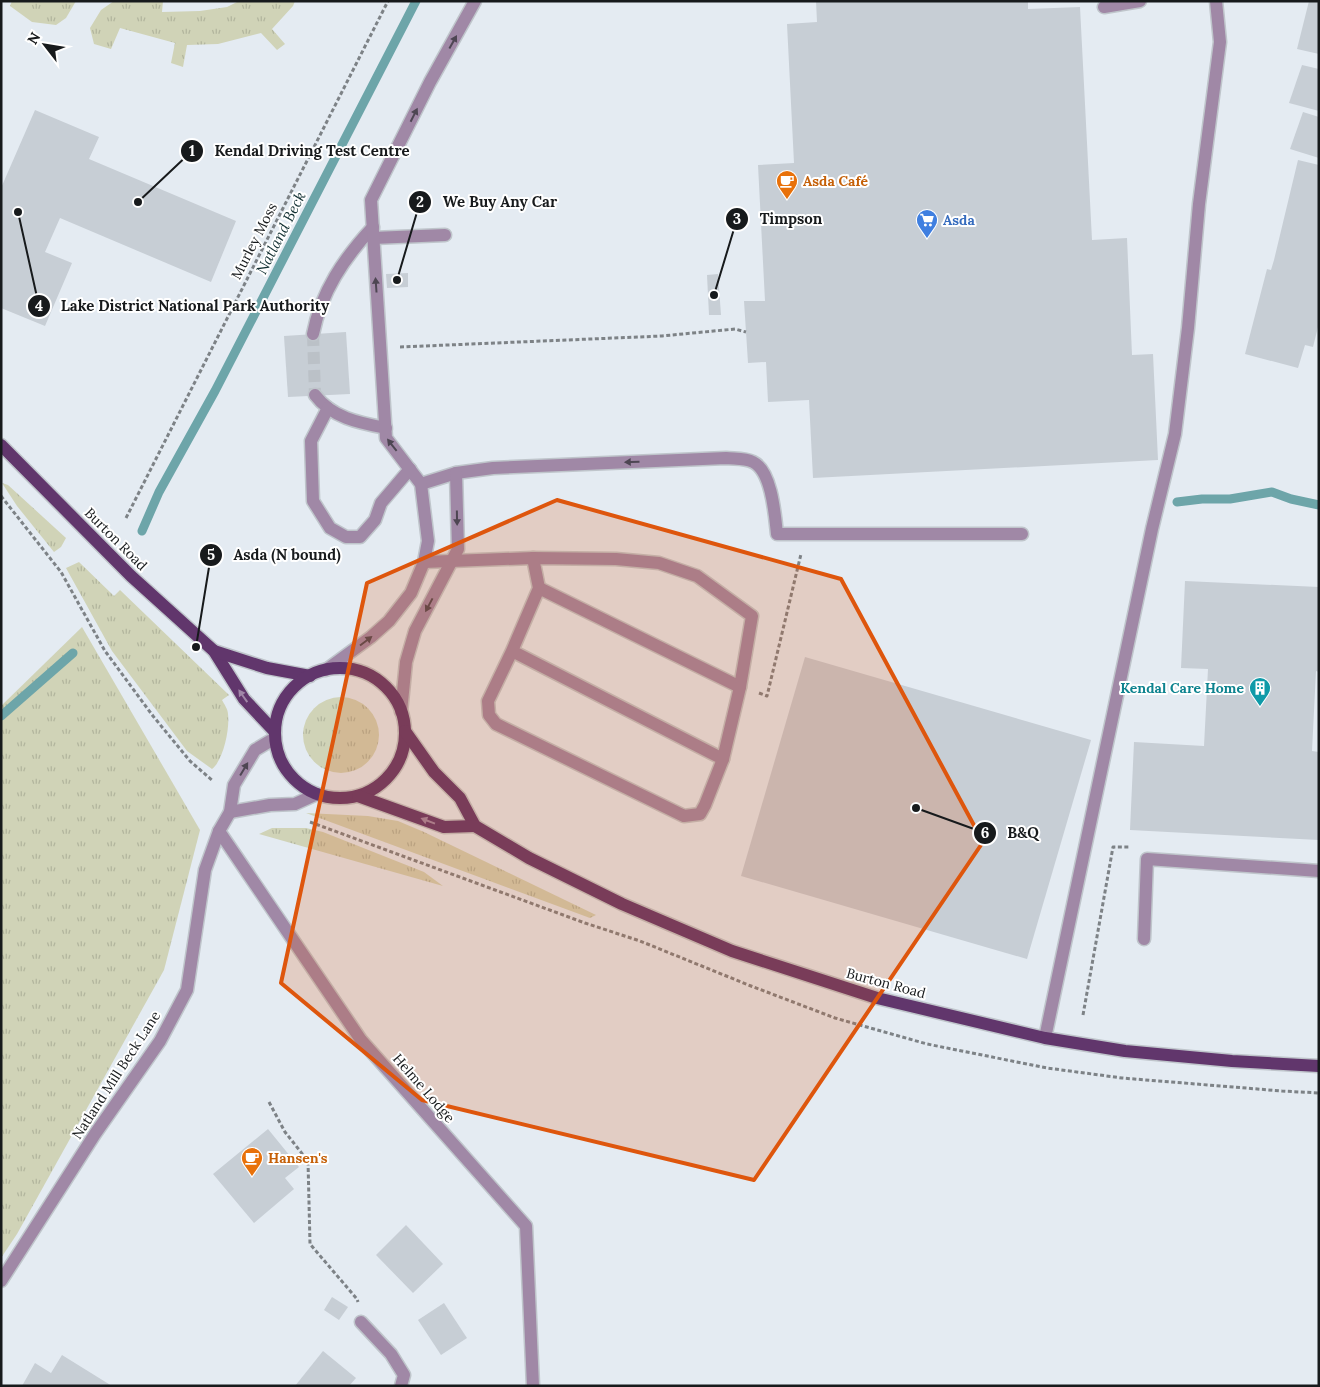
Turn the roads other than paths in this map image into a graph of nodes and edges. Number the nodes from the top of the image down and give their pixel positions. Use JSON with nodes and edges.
{"nodes":[{"id":1,"x":475,"y":1,"type":"edge"},
{"id":2,"x":1140,"y":1,"type":"edge"},
{"id":3,"x":1216,"y":1,"type":"edge"},
{"id":4,"x":1104,"y":7,"type":"dead end"},
{"id":5,"x":373,"y":233,"type":"junction"},
{"id":6,"x":445,"y":236,"type":"dead end"},
{"id":7,"x":313,"y":334,"type":"tunnel mouth"},
{"id":8,"x":315,"y":396,"type":"dead end"},
{"id":9,"x":328,"y":408,"type":"junction"},
{"id":10,"x":386,"y":428,"type":"junction"},
{"id":11,"x":1,"y":445,"type":"edge"},
{"id":12,"x":410,"y":469,"type":"junction"},
{"id":13,"x":456,"y":473,"type":"junction"},
{"id":14,"x":422,"y":484,"type":"junction"},
{"id":15,"x":1022,"y":534,"type":"dead end"},
{"id":16,"x":533,"y":558,"type":"junction"},
{"id":17,"x":424,"y":562,"type":"junction"},
{"id":18,"x":452,"y":562,"type":"junction"},
{"id":19,"x":539,"y":588,"type":"junction"},
{"id":20,"x":214,"y":651,"type":"junction"},
{"id":21,"x":512,"y":651,"type":"junction"},
{"id":22,"x":326,"y":670,"type":"junction"},
{"id":23,"x":310,"y":676,"type":"junction"},
{"id":24,"x":740,"y":687,"type":"junction"},
{"id":25,"x":401,"y":712,"type":"junction"},
{"id":26,"x":405,"y":731,"type":"junction"},
{"id":27,"x":275,"y":735,"type":"junction"},
{"id":28,"x":723,"y":759,"type":"junction"},
{"id":29,"x":317,"y":794,"type":"junction"},
{"id":30,"x":358,"y":796,"type":"junction"},
{"id":31,"x":230,"y":812,"type":"junction"},
{"id":32,"x":475,"y":826,"type":"junction"},
{"id":33,"x":219,"y":831,"type":"junction"},
{"id":34,"x":1319,"y":871,"type":"edge"},
{"id":35,"x":1144,"y":939,"type":"dead end"},
{"id":36,"x":1045,"y":1038,"type":"junction"},
{"id":37,"x":1319,"y":1066,"type":"edge"},
{"id":38,"x":1,"y":1281,"type":"edge"},
{"id":39,"x":361,"y":1322,"type":"road end"},
{"id":40,"x":401,"y":1386,"type":"edge"},
{"id":41,"x":533,"y":1386,"type":"edge"}],
"edges":[{"from":5,"to":1,"type":"street","one_way":true},
{"from":2,"to":4,"type":"street"},
{"from":3,"to":36,"type":"street"},
{"from":5,"to":6,"type":"street"},
{"from":5,"to":7,"type":"street"},
{"from":10,"to":5,"type":"street","one_way":true},
{"from":8,"to":9,"type":"street"},
{"from":9,"to":10,"type":"street"},
{"from":9,"to":12,"type":"street"},
{"from":12,"to":10,"type":"street","one_way":true},
{"from":11,"to":20,"type":"main road","name":"Burton Road"},
{"from":12,"to":14,"type":"street"},
{"from":13,"to":14,"type":"street"},
{"from":15,"to":13,"type":"street","one_way":true},
{"from":13,"to":18,"type":"street","one_way":true},
{"from":14,"to":17,"type":"street"},
{"from":16,"to":18,"type":"street"},
{"from":16,"to":19,"type":"street"},
{"from":16,"to":24,"type":"street"},
{"from":17,"to":18,"type":"street"},
{"from":22,"to":17,"type":"street","one_way":true},
{"from":18,"to":25,"type":"street","one_way":true},
{"from":19,"to":21,"type":"street"},
{"from":19,"to":24,"type":"street"},
{"from":20,"to":23,"type":"main road","name":"Burton Road"},
{"from":27,"to":20,"type":"main road","name":"Burton Road","one_way":true},
{"from":21,"to":28,"type":"street"},
{"from":21,"to":28,"type":"street"},
{"from":22,"to":23,"type":"main road"},
{"from":22,"to":25,"type":"main road"},
{"from":23,"to":27,"type":"main road"},
{"from":24,"to":28,"type":"street"},
{"from":25,"to":26,"type":"main road"},
{"from":26,"to":30,"type":"main road"},
{"from":26,"to":32,"type":"main road"},
{"from":27,"to":29,"type":"main road"},
{"from":31,"to":27,"type":"street","name":"Natland Mill Beck Lane","one_way":true},
{"from":29,"to":30,"type":"main road"},
{"from":29,"to":31,"type":"street"},
{"from":32,"to":30,"type":"main road","one_way":true},
{"from":31,"to":33,"type":"street","name":"Natland Mill Beck Lane"},
{"from":32,"to":36,"type":"main road","name":"Burton Road"},
{"from":33,"to":38,"type":"street","name":"Natland Mill Beck Lane"},
{"from":33,"to":41,"type":"street","name":"Helme Lodge"},
{"from":34,"to":35,"type":"street"},
{"from":36,"to":37,"type":"main road","name":"Burton Road"},
{"from":39,"to":40,"type":"street"}]}
